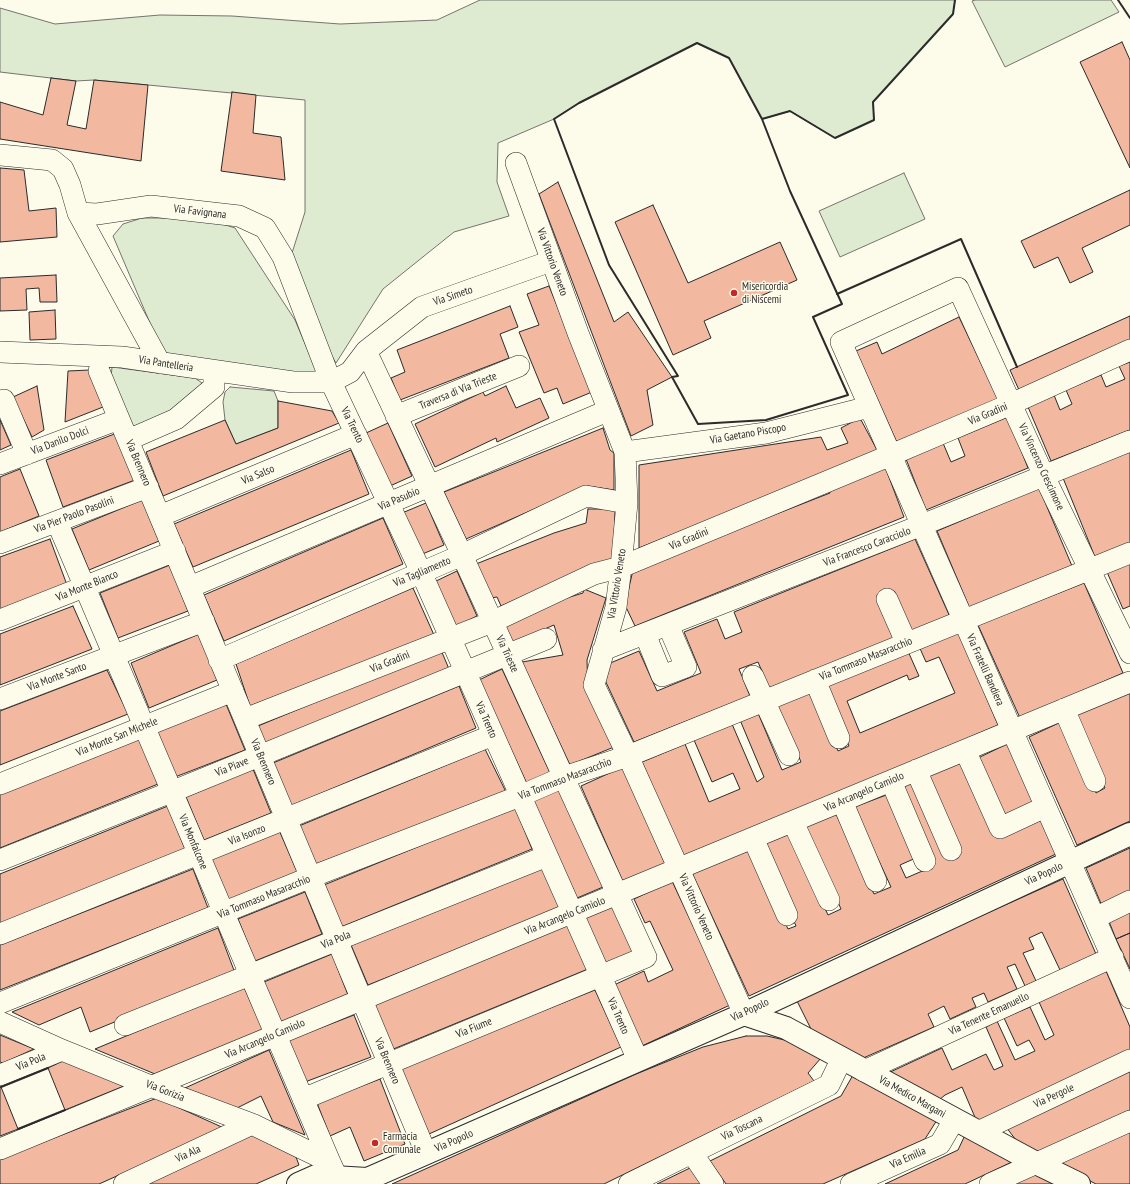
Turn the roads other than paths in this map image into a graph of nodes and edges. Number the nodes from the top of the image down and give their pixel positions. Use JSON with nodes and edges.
{"nodes":[{"id":1,"x":0,"y":156,"type":"edge"},
{"id":2,"x":516,"y":163,"type":"dead end"},
{"id":3,"x":78,"y":213,"type":"junction"},
{"id":4,"x":551,"y":261,"type":"junction"},
{"id":5,"x":841,"y":342,"type":"joint"},
{"id":6,"x":1130,"y":350,"type":"edge"},
{"id":7,"x":0,"y":352,"type":"edge"},
{"id":8,"x":366,"y":352,"type":"junction"},
{"id":9,"x":160,"y":363,"type":"junction"},
{"id":10,"x":519,"y":366,"type":"dead end"},
{"id":11,"x":99,"y":371,"type":"dead end"},
{"id":12,"x":214,"y":371,"type":"junction"},
{"id":13,"x":331,"y":382,"type":"junction"},
{"id":14,"x":4,"y":400,"type":"dead end"},
{"id":15,"x":1011,"y":404,"type":"junction"},
{"id":16,"x":869,"y":406,"type":"junction"},
{"id":17,"x":608,"y":411,"type":"junction"},
{"id":18,"x":396,"y":416,"type":"junction"},
{"id":19,"x":119,"y":419,"type":"junction"},
{"id":20,"x":356,"y":434,"type":"junction"},
{"id":21,"x":128,"y":440,"type":"junction"},
{"id":22,"x":1130,"y":442,"type":"edge"},
{"id":23,"x":624,"y":452,"type":"junction"},
{"id":24,"x":27,"y":454,"type":"junction"},
{"id":25,"x":891,"y":455,"type":"junction"},
{"id":26,"x":0,"y":464,"type":"edge"},
{"id":27,"x":1044,"y":476,"type":"junction"},
{"id":28,"x":148,"y":487,"type":"junction"},
{"id":29,"x":429,"y":487,"type":"junction"},
{"id":30,"x":627,"y":503,"type":"junction"},
{"id":31,"x":388,"y":504,"type":"junction"},
{"id":32,"x":160,"y":516,"type":"junction"},
{"id":33,"x":57,"y":522,"type":"junction"},
{"id":34,"x":922,"y":525,"type":"junction"},
{"id":35,"x":0,"y":543,"type":"edge"},
{"id":36,"x":175,"y":551,"type":"junction"},
{"id":37,"x":1130,"y":553,"type":"edge"},
{"id":38,"x":462,"y":555,"type":"junction"},
{"id":39,"x":621,"y":567,"type":"junction"},
{"id":40,"x":1090,"y":569,"type":"junction"},
{"id":41,"x":421,"y":572,"type":"junction"},
{"id":42,"x":84,"y":587,"type":"junction"},
{"id":43,"x":190,"y":587,"type":"junction"},
{"id":44,"x":887,"y":599,"type":"dead end"},
{"id":45,"x":1123,"y":618,"type":"edge"},
{"id":46,"x":0,"y":620,"type":"edge"},
{"id":47,"x":963,"y":620,"type":"junction"},
{"id":48,"x":204,"y":621,"type":"junction"},
{"id":49,"x":492,"y":622,"type":"junction"},
{"id":50,"x":668,"y":624,"type":"junction"},
{"id":51,"x":645,"y":634,"type":"junction"},
{"id":52,"x":450,"y":638,"type":"junction"},
{"id":53,"x":546,"y":639,"type":"dead end"},
{"id":54,"x":906,"y":642,"type":"junction"},
{"id":55,"x":603,"y":650,"type":"junction"},
{"id":56,"x":1130,"y":653,"type":"edge"},
{"id":57,"x":507,"y":655,"type":"junction"},
{"id":58,"x":113,"y":656,"type":"junction"},
{"id":59,"x":219,"y":660,"type":"junction"},
{"id":60,"x":465,"y":672,"type":"junction"},
{"id":61,"x":753,"y":676,"type":"dead end"},
{"id":62,"x":815,"y":680,"type":"junction"},
{"id":63,"x":1130,"y":682,"type":"edge"},
{"id":64,"x":233,"y":691,"type":"junction"},
{"id":65,"x":0,"y":699,"type":"edge"},
{"id":66,"x":764,"y":700,"type":"junction"},
{"id":67,"x":1064,"y":709,"type":"junction"},
{"id":68,"x":245,"y":720,"type":"junction"},
{"id":69,"x":144,"y":727,"type":"junction"},
{"id":70,"x":1012,"y":730,"type":"junction"},
{"id":71,"x":493,"y":735,"type":"junction"},
{"id":72,"x":839,"y":738,"type":"dead end"},
{"id":73,"x":965,"y":750,"type":"junction"},
{"id":74,"x":789,"y":755,"type":"dead end"},
{"id":75,"x":260,"y":756,"type":"junction"},
{"id":76,"x":628,"y":756,"type":"junction"},
{"id":77,"x":916,"y":770,"type":"junction"},
{"id":78,"x":564,"y":777,"type":"junction"},
{"id":79,"x":891,"y":781,"type":"junction"},
{"id":80,"x":1095,"y":781,"type":"dead end"},
{"id":81,"x":0,"y":784,"type":"edge"},
{"id":82,"x":172,"y":792,"type":"junction"},
{"id":83,"x":520,"y":796,"type":"junction"},
{"id":84,"x":842,"y":801,"type":"junction"},
{"id":85,"x":1045,"y":807,"type":"junction"},
{"id":86,"x":286,"y":819,"type":"junction"},
{"id":87,"x":793,"y":822,"type":"junction"},
{"id":88,"x":1130,"y":834,"type":"edge"},
{"id":89,"x":753,"y":838,"type":"junction"},
{"id":90,"x":951,"y":850,"type":"dead end"},
{"id":91,"x":198,"y":854,"type":"junction"},
{"id":92,"x":547,"y":856,"type":"junction"},
{"id":93,"x":0,"y":860,"type":"edge"},
{"id":94,"x":925,"y":861,"type":"dead end"},
{"id":95,"x":1070,"y":862,"type":"junction"},
{"id":96,"x":679,"y":869,"type":"junction"},
{"id":97,"x":311,"y":877,"type":"junction"},
{"id":98,"x":876,"y":881,"type":"dead end"},
{"id":99,"x":617,"y":895,"type":"junction"},
{"id":100,"x":830,"y":900,"type":"dead end"},
{"id":101,"x":1130,"y":901,"type":"edge"},
{"id":102,"x":572,"y":913,"type":"junction"},
{"id":103,"x":224,"y":914,"type":"junction"},
{"id":104,"x":787,"y":915,"type":"dead end"},
{"id":105,"x":1095,"y":918,"type":"junction"},
{"id":106,"x":0,"y":934,"type":"edge"},
{"id":107,"x":337,"y":940,"type":"junction"},
{"id":108,"x":646,"y":957,"type":"joint"},
{"id":109,"x":1113,"y":957,"type":"junction"},
{"id":110,"x":250,"y":975,"type":"junction"},
{"id":111,"x":600,"y":976,"type":"junction"},
{"id":112,"x":1128,"y":987,"type":"edge"},
{"id":113,"x":776,"y":998,"type":"junction"},
{"id":114,"x":362,"y":1000,"type":"junction"},
{"id":115,"x":0,"y":1003,"type":"edge"},
{"id":116,"x":744,"y":1014,"type":"junction"},
{"id":117,"x":0,"y":1022,"type":"edge"},
{"id":118,"x":125,"y":1025,"type":"dead end"},
{"id":119,"x":786,"y":1028,"type":"junction"},
{"id":120,"x":275,"y":1035,"type":"junction"},
{"id":121,"x":62,"y":1050,"type":"junction"},
{"id":122,"x":842,"y":1058,"type":"junction"},
{"id":123,"x":638,"y":1060,"type":"junction"},
{"id":124,"x":1130,"y":1060,"type":"edge"},
{"id":125,"x":388,"y":1064,"type":"junction"},
{"id":126,"x":864,"y":1071,"type":"junction"},
{"id":127,"x":0,"y":1075,"type":"edge"},
{"id":128,"x":153,"y":1087,"type":"junction"},
{"id":129,"x":303,"y":1099,"type":"junction"},
{"id":130,"x":954,"y":1120,"type":"junction"},
{"id":131,"x":1130,"y":1121,"type":"edge"},
{"id":132,"x":252,"y":1124,"type":"junction"},
{"id":133,"x":978,"y":1132,"type":"junction"},
{"id":134,"x":0,"y":1149,"type":"edge"},
{"id":135,"x":426,"y":1153,"type":"junction"},
{"id":136,"x":692,"y":1153,"type":"junction"},
{"id":137,"x":1036,"y":1164,"type":"junction"},
{"id":138,"x":346,"y":1177,"type":"edge"},
{"id":139,"x":124,"y":1184,"type":"edge"},
{"id":140,"x":298,"y":1184,"type":"edge"},
{"id":141,"x":629,"y":1184,"type":"edge"},
{"id":142,"x":713,"y":1184,"type":"edge"},
{"id":143,"x":851,"y":1184,"type":"edge"},
{"id":144,"x":990,"y":1184,"type":"edge"},
{"id":145,"x":1079,"y":1184,"type":"edge"}],
"edges":[{"from":1,"to":3,"type":"street"},
{"from":2,"to":4,"type":"street","name":"Via Vittorio Veneto"},
{"from":3,"to":9,"type":"street"},
{"from":3,"to":13,"type":"street","name":"Via Favignana"},
{"from":4,"to":8,"type":"street","name":"Via Simeto"},
{"from":4,"to":17,"type":"street","name":"Via Vittorio Veneto"},
{"from":5,"to":15,"type":"street","name":"Via Vincenzo Crescimone"},
{"from":5,"to":16,"type":"street","name":"Via Fratelli Bandiera"},
{"from":6,"to":15,"type":"street","name":"Via Gradini"},
{"from":7,"to":9,"type":"street","name":"Via Pantelleria"},
{"from":8,"to":13,"type":"street","name":"Via Simeto"},
{"from":8,"to":18,"type":"street","name":"Via Trieste"},
{"from":9,"to":12,"type":"street","name":"Via Pantelleria"},
{"from":10,"to":18,"type":"street","name":"Traversa di Via Trieste"},
{"from":11,"to":19,"type":"street","name":"Via Brennero"},
{"from":12,"to":13,"type":"street","name":"Via Pantelleria"},
{"from":12,"to":21,"type":"street"},
{"from":13,"to":20,"type":"street","name":"Via Trento"},
{"from":14,"to":24,"type":"street"},
{"from":15,"to":25,"type":"street","name":"Via Gradini"},
{"from":15,"to":27,"type":"street","name":"Via Vincenzo Crescimone"},
{"from":16,"to":23,"type":"street","name":"Via Gaetano Piscopo"},
{"from":16,"to":25,"type":"street","name":"Via Fratelli Bandiera"},
{"from":17,"to":23,"type":"street","name":"Via Vittorio Veneto"},
{"from":17,"to":29,"type":"street","name":"Via Pasubio"},
{"from":18,"to":29,"type":"street","name":"Via Trieste"},
{"from":19,"to":21,"type":"street","name":"Via Brennero"},
{"from":19,"to":24,"type":"street","name":"Via Danilo Dolci"},
{"from":20,"to":31,"type":"street","name":"Via Trento"},
{"from":20,"to":32,"type":"street","name":"Via Salso"},
{"from":21,"to":28,"type":"street","name":"Via Brennero"},
{"from":22,"to":27,"type":"street","name":"Via Francesco Caracciolo"},
{"from":23,"to":30,"type":"street","name":"Via Vittorio Veneto"},
{"from":24,"to":26,"type":"street","name":"Via Danilo Dolci"},
{"from":25,"to":34,"type":"street","name":"Via Fratelli Bandiera"},
{"from":25,"to":39,"type":"street","name":"Via Gradini"},
{"from":27,"to":34,"type":"street","name":"Via Francesco Caracciolo"},
{"from":27,"to":40,"type":"street","name":"Via Vincenzo Crescimone"},
{"from":28,"to":32,"type":"street","name":"Via Brennero"},
{"from":28,"to":33,"type":"street","name":"Via Pier Paolo Pasolini"},
{"from":29,"to":31,"type":"street","name":"Via Pasubio"},
{"from":29,"to":38,"type":"street","name":"Via Trieste"},
{"from":30,"to":38,"type":"street","name":"Via Tagliamento"},
{"from":30,"to":39,"type":"street","name":"Via Vittorio Veneto"},
{"from":31,"to":41,"type":"street","name":"Via Trento"},
{"from":31,"to":43,"type":"street","name":"Via Pasubio"},
{"from":32,"to":36,"type":"street","name":"Via Brennero"},
{"from":33,"to":35,"type":"street","name":"Via Pier Paolo Pasolini"},
{"from":33,"to":42,"type":"street","name":"Via Monfalcone"},
{"from":34,"to":47,"type":"street","name":"Via Fratelli Bandiera"},
{"from":34,"to":50,"type":"street","name":"Via Francesco Caracciolo"},
{"from":36,"to":42,"type":"street","name":"Via Monte Bianco"},
{"from":36,"to":43,"type":"street","name":"Via Brennero"},
{"from":37,"to":40,"type":"street","name":"Via Tommaso Masaracchio"},
{"from":38,"to":41,"type":"street","name":"Via Tagliamento"},
{"from":38,"to":49,"type":"street","name":"Via Trieste"},
{"from":39,"to":49,"type":"street","name":"Via Gradini"},
{"from":39,"to":55,"type":"street","name":"Via Vittorio Veneto"},
{"from":40,"to":45,"type":"street","name":"Via Vincenzo Crescimone"},
{"from":40,"to":47,"type":"street","name":"Via Tommaso Masaracchio"},
{"from":41,"to":52,"type":"street","name":"Via Trento"},
{"from":41,"to":59,"type":"street","name":"Via Tagliamento"},
{"from":42,"to":46,"type":"street","name":"Via Monte Bianco"},
{"from":42,"to":58,"type":"street","name":"Via Monfalcone"},
{"from":43,"to":48,"type":"street","name":"Via Brennero"},
{"from":44,"to":54,"type":"street"},
{"from":45,"to":56,"type":"street","name":"Via Vincenzo Crescimone"},
{"from":47,"to":54,"type":"street","name":"Via Tommaso Masaracchio"},
{"from":47,"to":70,"type":"street","name":"Via Fratelli Bandiera"},
{"from":48,"to":58,"type":"street","name":"Via Monte Santo"},
{"from":48,"to":59,"type":"street","name":"Via Brennero"},
{"from":49,"to":52,"type":"street","name":"Via Gradini"},
{"from":49,"to":57,"type":"street","name":"Via Trieste"},
{"from":50,"to":51,"type":"street","name":"Via Francesco Caracciolo"},
{"from":50,"to":51,"type":"street"},
{"from":51,"to":55,"type":"street","name":"Via Francesco Caracciolo"},
{"from":52,"to":60,"type":"street","name":"Via Trento"},
{"from":52,"to":68,"type":"street","name":"Via Gradini"},
{"from":53,"to":57,"type":"street","name":"Via Piave"},
{"from":54,"to":62,"type":"street","name":"Via Tommaso Masaracchio"},
{"from":55,"to":76,"type":"street","name":"Via Vittorio Veneto"},
{"from":57,"to":60,"type":"street","name":"Via Piave"},
{"from":57,"to":78,"type":"street","name":"Via Trieste"},
{"from":58,"to":65,"type":"street","name":"Via Monte Santo"},
{"from":58,"to":69,"type":"street","name":"Via Monfalcone"},
{"from":59,"to":64,"type":"street","name":"Via Brennero"},
{"from":60,"to":71,"type":"street","name":"Via Trento"},
{"from":60,"to":75,"type":"street","name":"Via Piave"},
{"from":61,"to":66,"type":"street"},
{"from":62,"to":66,"type":"street","name":"Via Tommaso Masaracchio"},
{"from":62,"to":72,"type":"street"},
{"from":63,"to":67,"type":"street","name":"Via Arcangelo Camiolo"},
{"from":64,"to":68,"type":"street","name":"Via Brennero"},
{"from":64,"to":69,"type":"street","name":"Via Monte San Michele"},
{"from":66,"to":74,"type":"street"},
{"from":66,"to":76,"type":"street","name":"Via Tommaso Masaracchio"},
{"from":67,"to":70,"type":"street","name":"Via Arcangelo Camiolo"},
{"from":67,"to":80,"type":"street"},
{"from":68,"to":75,"type":"street","name":"Via Brennero"},
{"from":69,"to":81,"type":"street","name":"Via Monte San Michele"},
{"from":69,"to":82,"type":"street","name":"Via Monfalcone"},
{"from":70,"to":73,"type":"street","name":"Via Arcangelo Camiolo"},
{"from":70,"to":85,"type":"street","name":"Via Fratelli Bandiera"},
{"from":71,"to":83,"type":"street","name":"Via Trento"},
{"from":71,"to":86,"type":"street","name":"Via Isonzo"},
{"from":73,"to":77,"type":"street","name":"Via Arcangelo Camiolo"},
{"from":73,"to":85,"type":"street"},
{"from":75,"to":82,"type":"street","name":"Via Piave"},
{"from":75,"to":86,"type":"street","name":"Via Brennero"},
{"from":76,"to":78,"type":"street","name":"Via Tommaso Masaracchio"},
{"from":76,"to":96,"type":"street","name":"Via Vittorio Veneto"},
{"from":77,"to":79,"type":"street","name":"Via Arcangelo Camiolo"},
{"from":77,"to":90,"type":"street"},
{"from":78,"to":83,"type":"street","name":"Via Tommaso Masaracchio"},
{"from":78,"to":99,"type":"street","name":"Via Trieste"},
{"from":79,"to":84,"type":"street","name":"Via Arcangelo Camiolo"},
{"from":79,"to":94,"type":"street"},
{"from":82,"to":91,"type":"street","name":"Via Monfalcone"},
{"from":82,"to":93,"type":"street","name":"Via Piave"},
{"from":83,"to":92,"type":"street","name":"Via Trento"},
{"from":83,"to":97,"type":"street","name":"Via Tommaso Masaracchio"},
{"from":84,"to":87,"type":"street","name":"Via Arcangelo Camiolo"},
{"from":84,"to":98,"type":"street"},
{"from":85,"to":95,"type":"street","name":"Via Fratelli Bandiera"},
{"from":86,"to":91,"type":"street","name":"Via Isonzo"},
{"from":86,"to":97,"type":"street","name":"Via Brennero"},
{"from":87,"to":89,"type":"street","name":"Via Arcangelo Camiolo"},
{"from":87,"to":100,"type":"street"},
{"from":88,"to":95,"type":"street","name":"Via Popolo"},
{"from":89,"to":96,"type":"street","name":"Via Arcangelo Camiolo"},
{"from":89,"to":104,"type":"street"},
{"from":91,"to":103,"type":"street","name":"Via Monfalcone"},
{"from":91,"to":106,"type":"street","name":"Via Isonzo"},
{"from":92,"to":102,"type":"street","name":"Via Trento"},
{"from":92,"to":107,"type":"street","name":"Via Pola"},
{"from":95,"to":105,"type":"street","name":"Via Fratelli Bandiera"},
{"from":95,"to":113,"type":"street","name":"Via Popolo"},
{"from":96,"to":99,"type":"street","name":"Via Arcangelo Camiolo"},
{"from":96,"to":116,"type":"street","name":"Via Vittorio Veneto"},
{"from":97,"to":103,"type":"street","name":"Via Tommaso Masaracchio"},
{"from":97,"to":107,"type":"street","name":"Via Brennero"},
{"from":99,"to":102,"type":"street","name":"Via Arcangelo Camiolo"},
{"from":99,"to":108,"type":"street","name":"Via Trieste"},
{"from":101,"to":105,"type":"street"},
{"from":102,"to":111,"type":"street","name":"Via Trento"},
{"from":102,"to":114,"type":"street","name":"Via Arcangelo Camiolo"},
{"from":103,"to":110,"type":"street","name":"Via Monfalcone"},
{"from":103,"to":115,"type":"street","name":"Via Tommaso Masaracchio"},
{"from":105,"to":109,"type":"street","name":"Via Fratelli Bandiera"},
{"from":107,"to":110,"type":"street","name":"Via Pola"},
{"from":107,"to":114,"type":"street","name":"Via Brennero"},
{"from":108,"to":111,"type":"street","name":"Via Fiume"},
{"from":109,"to":112,"type":"street","name":"Via Fratelli Bandiera"},
{"from":109,"to":126,"type":"street","name":"Via Tenente Emanuello"},
{"from":110,"to":118,"type":"street","name":"Via Pola"},
{"from":110,"to":120,"type":"street","name":"Via Monfalcone"},
{"from":111,"to":123,"type":"street","name":"Via Trento"},
{"from":111,"to":125,"type":"street","name":"Via Fiume"},
{"from":113,"to":116,"type":"street","name":"Via Popolo"},
{"from":113,"to":119,"type":"street"},
{"from":114,"to":120,"type":"street","name":"Via Arcangelo Camiolo"},
{"from":114,"to":125,"type":"street","name":"Via Brennero"},
{"from":116,"to":119,"type":"street","name":"Via Medico Margani"},
{"from":116,"to":123,"type":"street","name":"Via Popolo"},
{"from":117,"to":121,"type":"street","name":"Via Gorizia"},
{"from":119,"to":122,"type":"street","name":"Via Medico Margani"},
{"from":120,"to":128,"type":"street","name":"Via Arcangelo Camiolo"},
{"from":120,"to":129,"type":"street","name":"Via Monfalcone"},
{"from":121,"to":127,"type":"street","name":"Via Pola"},
{"from":121,"to":128,"type":"street","name":"Via Gorizia"},
{"from":122,"to":126,"type":"street","name":"Via Medico Margani"},
{"from":122,"to":136,"type":"street","name":"Via Toscana"},
{"from":123,"to":135,"type":"street","name":"Via Popolo"},
{"from":124,"to":133,"type":"street","name":"Via Pergole"},
{"from":125,"to":129,"type":"street","name":"Via Fiume"},
{"from":125,"to":135,"type":"street","name":"Via Brennero"},
{"from":126,"to":130,"type":"street","name":"Via Medico Margani"},
{"from":128,"to":132,"type":"street","name":"Via Gorizia"},
{"from":128,"to":134,"type":"street","name":"Via Arcangelo Camiolo"},
{"from":129,"to":138,"type":"street","name":"Via Monfalcone"},
{"from":130,"to":133,"type":"street","name":"Via Medico Margani"},
{"from":130,"to":143,"type":"street","name":"Via Emilia"},
{"from":131,"to":137,"type":"street"},
{"from":132,"to":138,"type":"street","name":"Via Gorizia"},
{"from":132,"to":139,"type":"street","name":"Via Ala"},
{"from":133,"to":137,"type":"street","name":"Via Medico Margani"},
{"from":135,"to":138,"type":"street","name":"Via Popolo"},
{"from":136,"to":141,"type":"street","name":"Via Toscana"},
{"from":136,"to":142,"type":"street"},
{"from":137,"to":144,"type":"street"},
{"from":137,"to":145,"type":"street","name":"Via Medico Margani"},
{"from":138,"to":140,"type":"street","name":"Via Popolo"}]}
